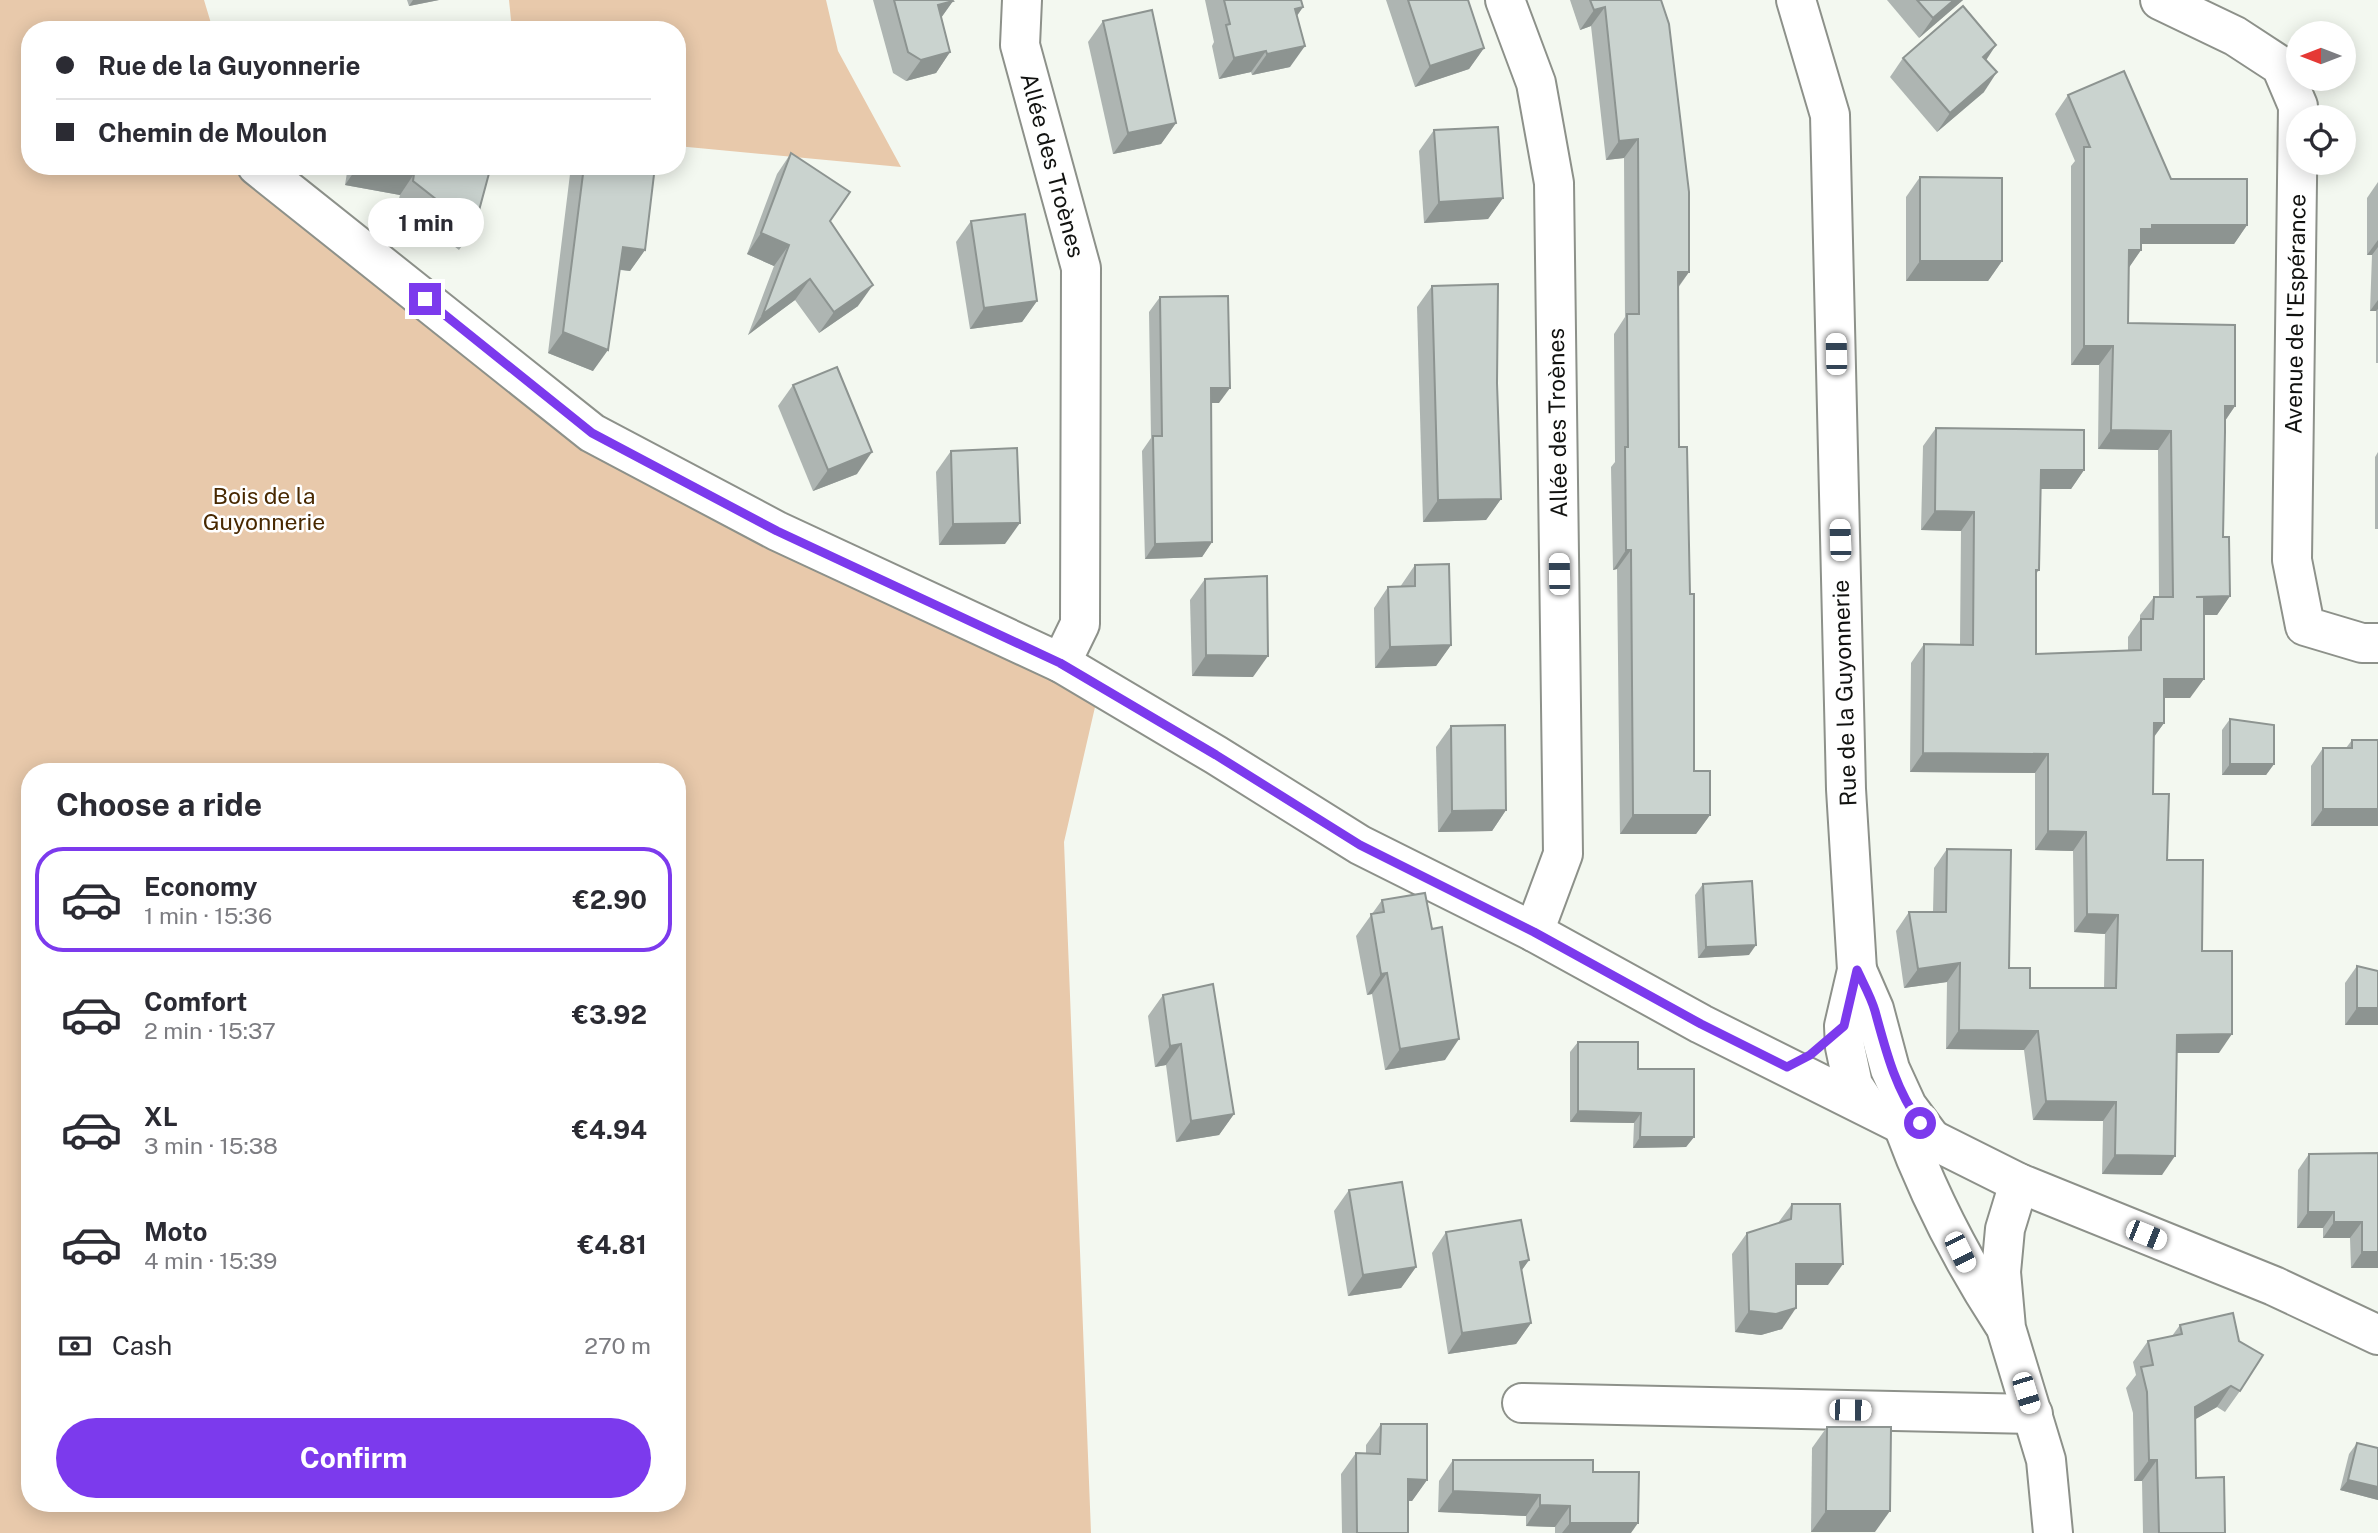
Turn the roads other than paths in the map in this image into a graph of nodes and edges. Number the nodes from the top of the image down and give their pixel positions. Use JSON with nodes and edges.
{"nodes":[{"id":1,"x":1022,"y":0,"type":"edge"},
{"id":2,"x":1505,"y":0,"type":"edge"},
{"id":3,"x":1796,"y":0,"type":"edge"},
{"id":4,"x":2160,"y":0,"type":"edge"},
{"id":5,"x":268,"y":175,"type":"edge"},
{"id":6,"x":2378,"y":643,"type":"edge"},
{"id":7,"x":1060,"y":663,"type":"junction"},
{"id":8,"x":1534,"y":932,"type":"junction"},
{"id":9,"x":1857,"y":970,"type":"junction"},
{"id":10,"x":1844,"y":1026,"type":"junction"},
{"id":11,"x":1787,"y":1067,"type":"junction"},
{"id":12,"x":1867,"y":1105,"type":"junction"},
{"id":13,"x":1917,"y":1132,"type":"junction"},
{"id":14,"x":2019,"y":1183,"type":"junction"},
{"id":15,"x":2006,"y":1328,"type":"junction"},
{"id":16,"x":2378,"y":1335,"type":"edge"},
{"id":17,"x":1522,"y":1403,"type":"dead end"},
{"id":18,"x":2033,"y":1414,"type":"junction"},
{"id":19,"x":2053,"y":1533,"type":"edge"}],
"edges":[{"from":1,"to":7,"type":"street","name":"Allée des Troènes"},
{"from":2,"to":8,"type":"street","name":"Allée des Troènes"},
{"from":3,"to":9,"type":"street","name":"Rue de la Guyonnerie"},
{"from":4,"to":6,"type":"street","name":"Avenue de l'Espérance"},
{"from":5,"to":7,"type":"street"},
{"from":7,"to":8,"type":"street"},
{"from":8,"to":11,"type":"street"},
{"from":9,"to":10,"type":"street","name":"Rue de la Guyonnerie"},
{"from":9,"to":13,"type":"street","name":"Rue de la Guyonnerie"},
{"from":10,"to":11,"type":"street"},
{"from":10,"to":12,"type":"street","name":"Rue de la Guyonnerie"},
{"from":11,"to":12,"type":"street"},
{"from":12,"to":13,"type":"street"},
{"from":13,"to":14,"type":"street"},
{"from":13,"to":15,"type":"street","name":"Rue de la Guyonnerie"},
{"from":14,"to":15,"type":"street"},
{"from":14,"to":16,"type":"street"},
{"from":15,"to":18,"type":"street"},
{"from":17,"to":18,"type":"street"},
{"from":18,"to":19,"type":"street"}]}
